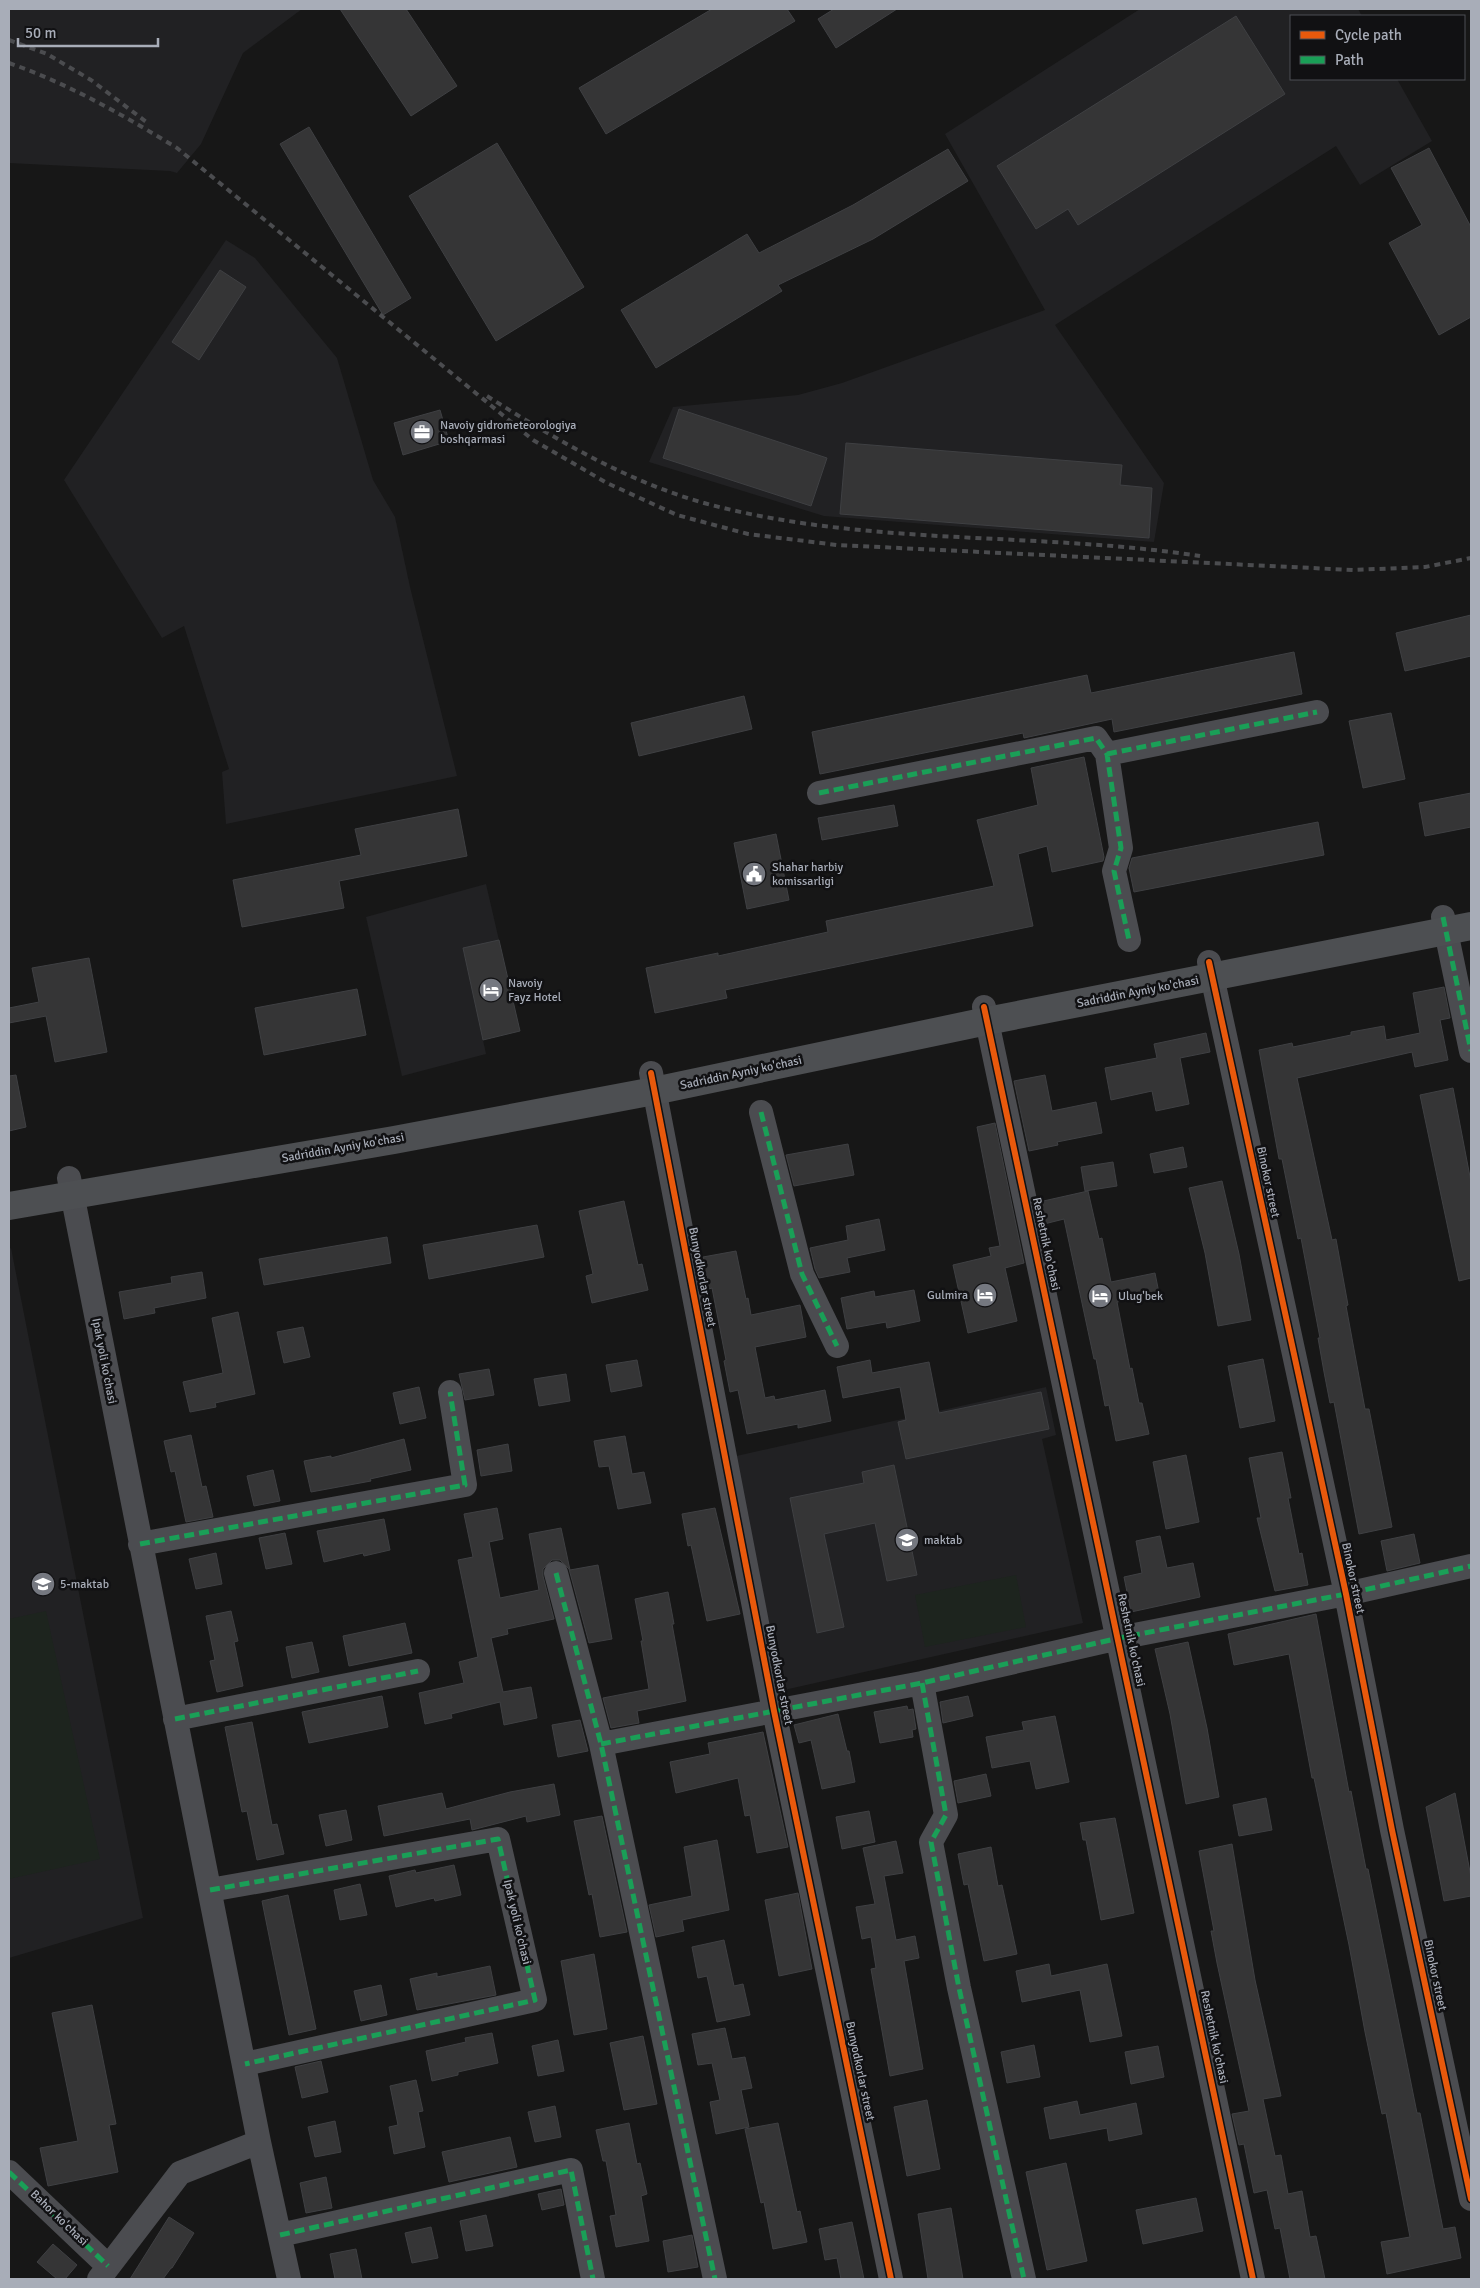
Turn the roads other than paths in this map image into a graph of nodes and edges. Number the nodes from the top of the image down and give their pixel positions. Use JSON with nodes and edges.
{"nodes":[{"id":1,"x":1316,"y":712,"type":"dead end"},
{"id":2,"x":1107,"y":754,"type":"junction"},
{"id":3,"x":819,"y":793,"type":"dead end"},
{"id":4,"x":1471,"y":911,"type":"edge"},
{"id":5,"x":1454,"y":925,"type":"edge"},
{"id":6,"x":1129,"y":940,"type":"dead end"},
{"id":7,"x":1211,"y":970,"type":"junction"},
{"id":8,"x":985,"y":1014,"type":"junction"},
{"id":9,"x":1471,"y":1051,"type":"edge"},
{"id":10,"x":652,"y":1082,"type":"junction"},
{"id":11,"x":761,"y":1112,"type":"dead end"},
{"id":12,"x":70,"y":1187,"type":"junction"},
{"id":13,"x":9,"y":1188,"type":"edge"},
{"id":14,"x":9,"y":1206,"type":"edge"},
{"id":15,"x":837,"y":1346,"type":"dead end"},
{"id":16,"x":450,"y":1392,"type":"dead end"},
{"id":17,"x":140,"y":1544,"type":"junction"},
{"id":18,"x":1471,"y":1566,"type":"edge"},
{"id":19,"x":556,"y":1573,"type":"dead end"},
{"id":20,"x":1346,"y":1594,"type":"junction"},
{"id":21,"x":1119,"y":1638,"type":"junction"},
{"id":22,"x":418,"y":1671,"type":"dead end"},
{"id":23,"x":922,"y":1683,"type":"junction"},
{"id":24,"x":774,"y":1711,"type":"junction"},
{"id":25,"x":175,"y":1718,"type":"junction"},
{"id":26,"x":601,"y":1744,"type":"junction"},
{"id":27,"x":210,"y":1890,"type":"junction"},
{"id":28,"x":245,"y":2064,"type":"junction"},
{"id":29,"x":259,"y":2142,"type":"junction"},
{"id":30,"x":9,"y":2172,"type":"edge"},
{"id":31,"x":1471,"y":2199,"type":"edge"},
{"id":32,"x":280,"y":2235,"type":"junction"},
{"id":33,"x":104,"y":2272,"type":"edge"},
{"id":34,"x":289,"y":2279,"type":"edge"},
{"id":35,"x":592,"y":2279,"type":"edge"},
{"id":36,"x":715,"y":2279,"type":"edge"},
{"id":37,"x":891,"y":2279,"type":"edge"},
{"id":38,"x":1024,"y":2279,"type":"edge"},
{"id":39,"x":1253,"y":2279,"type":"edge"}],
"edges":[{"from":1,"to":2,"type":"street"},
{"from":2,"to":3,"type":"street"},
{"from":2,"to":6,"type":"street"},
{"from":4,"to":5,"type":"main road","name":"Sadriddin Ayniy ko'chasi"},
{"from":5,"to":7,"type":"main road","name":"Sadriddin Ayniy ko'chasi"},
{"from":5,"to":9,"type":"street"},
{"from":7,"to":8,"type":"main road","name":"Sadriddin Ayniy ko'chasi"},
{"from":7,"to":20,"type":"street","name":"Binokor street"},
{"from":8,"to":10,"type":"main road","name":"Sadriddin Ayniy ko'chasi"},
{"from":8,"to":21,"type":"street","name":"Reshetnik ko'chasi"},
{"from":10,"to":12,"type":"main road","name":"Sadriddin Ayniy ko'chasi"},
{"from":10,"to":24,"type":"street","name":"Bunyodkorlar street"},
{"from":11,"to":15,"type":"street"},
{"from":12,"to":13,"type":"main road","name":"Sadriddin Ayniy ko'chasi"},
{"from":12,"to":14,"type":"main road","name":"Sadriddin Ayniy ko'chasi"},
{"from":12,"to":17,"type":"street","name":"Ipak yoli ko'chasi"},
{"from":16,"to":17,"type":"street"},
{"from":17,"to":25,"type":"street","name":"Ipak yoli ko'chasi"},
{"from":18,"to":20,"type":"street"},
{"from":19,"to":26,"type":"street"},
{"from":20,"to":21,"type":"street"},
{"from":20,"to":31,"type":"street","name":"Binokor street"},
{"from":21,"to":23,"type":"street"},
{"from":21,"to":39,"type":"street","name":"Reshetnik ko'chasi"},
{"from":22,"to":25,"type":"street"},
{"from":23,"to":24,"type":"street"},
{"from":23,"to":38,"type":"street"},
{"from":24,"to":26,"type":"street"},
{"from":24,"to":37,"type":"street","name":"Bunyodkorlar street"},
{"from":25,"to":27,"type":"street","name":"Ipak yoli ko'chasi"},
{"from":26,"to":36,"type":"street"},
{"from":27,"to":28,"type":"street","name":"Ipak yoli ko'chasi"},
{"from":27,"to":28,"type":"street","name":"Ipak yoli ko'chasi"},
{"from":28,"to":29,"type":"street","name":"Ipak yoli ko'chasi"},
{"from":29,"to":32,"type":"street","name":"Ipak yoli ko'chasi"},
{"from":29,"to":33,"type":"street"},
{"from":30,"to":33,"type":"street","name":"Bahor ko'chasi"},
{"from":32,"to":34,"type":"street","name":"Ipak yoli ko'chasi"},
{"from":32,"to":35,"type":"street"}]}
